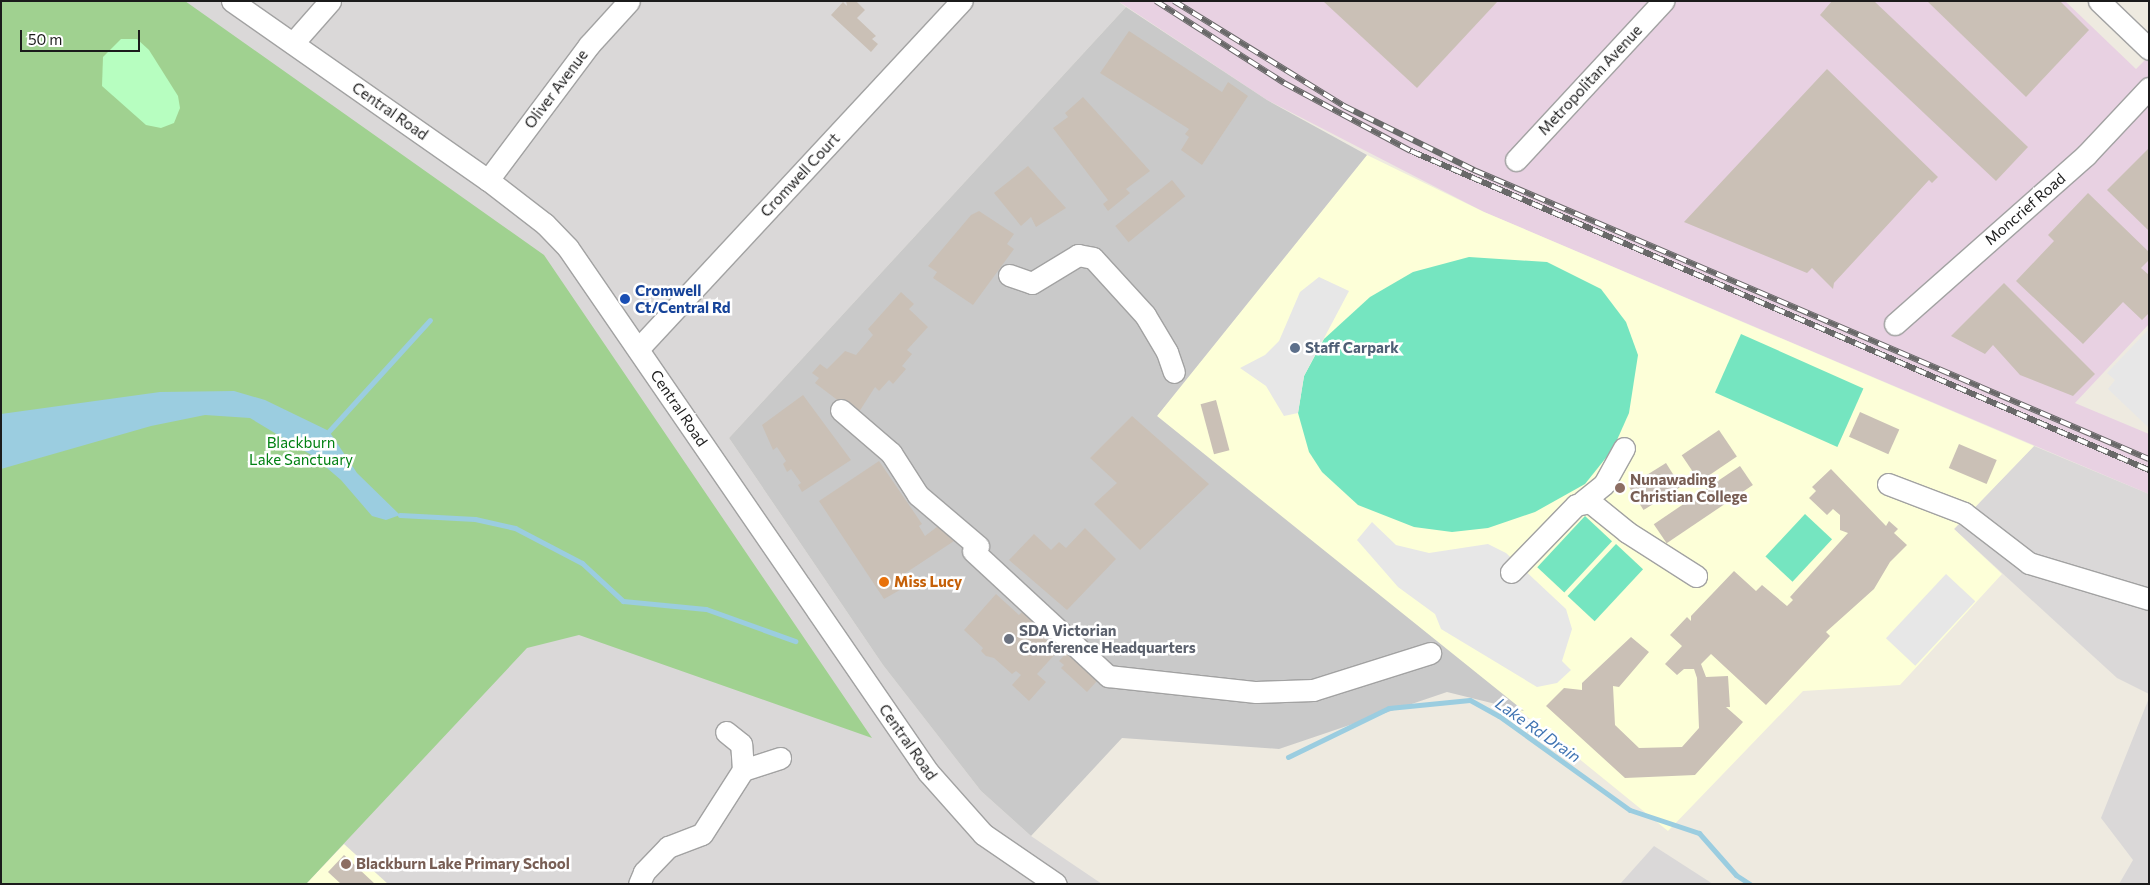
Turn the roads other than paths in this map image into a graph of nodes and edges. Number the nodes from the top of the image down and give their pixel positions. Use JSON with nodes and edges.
{"nodes":[{"id":1,"x":232,"y":1,"type":"edge"},
{"id":2,"x":330,"y":1,"type":"edge"},
{"id":3,"x":629,"y":1,"type":"edge"},
{"id":4,"x":962,"y":1,"type":"edge"},
{"id":5,"x":1663,"y":1,"type":"edge"},
{"id":6,"x":2099,"y":1,"type":"edge"},
{"id":7,"x":293,"y":43,"type":"junction"},
{"id":8,"x":2149,"y":49,"type":"edge"},
{"id":9,"x":2149,"y":88,"type":"edge"},
{"id":10,"x":1516,"y":160,"type":"dead end"},
{"id":11,"x":488,"y":180,"type":"junction"},
{"id":12,"x":1009,"y":275,"type":"dead end"},
{"id":13,"x":1895,"y":324,"type":"dead end"},
{"id":14,"x":639,"y":348,"type":"junction"},
{"id":15,"x":1174,"y":372,"type":"dead end"},
{"id":16,"x":841,"y":410,"type":"dead end"},
{"id":17,"x":1624,"y":448,"type":"dead end"},
{"id":18,"x":1888,"y":484,"type":"dead end"},
{"id":19,"x":1582,"y":502,"type":"junction"},
{"id":20,"x":1511,"y":572,"type":"dead end"},
{"id":21,"x":1696,"y":576,"type":"dead end"},
{"id":22,"x":2149,"y":598,"type":"edge"},
{"id":23,"x":1430,"y":653,"type":"dead end"},
{"id":24,"x":726,"y":732,"type":"dead end"},
{"id":25,"x":780,"y":758,"type":"dead end"},
{"id":26,"x":743,"y":770,"type":"junction"},
{"id":27,"x":639,"y":884,"type":"edge"},
{"id":28,"x":1056,"y":884,"type":"edge"}],
"edges":[{"from":1,"to":7,"type":"street","name":"Central Road"},
{"from":2,"to":7,"type":"street"},
{"from":3,"to":11,"type":"street","name":"Oliver Avenue"},
{"from":4,"to":14,"type":"street","name":"Cromwell Court"},
{"from":5,"to":10,"type":"street","name":"Metropolitan Avenue"},
{"from":6,"to":8,"type":"street"},
{"from":7,"to":11,"type":"street","name":"Central Road"},
{"from":9,"to":13,"type":"street","name":"Moncrief Road"},
{"from":11,"to":14,"type":"street","name":"Central Road"},
{"from":12,"to":15,"type":"street"},
{"from":14,"to":28,"type":"street","name":"Central Road"},
{"from":16,"to":23,"type":"street"},
{"from":17,"to":19,"type":"street"},
{"from":18,"to":22,"type":"street"},
{"from":19,"to":20,"type":"street"},
{"from":19,"to":21,"type":"street"},
{"from":24,"to":26,"type":"street"},
{"from":25,"to":26,"type":"street"},
{"from":26,"to":27,"type":"street"}]}
